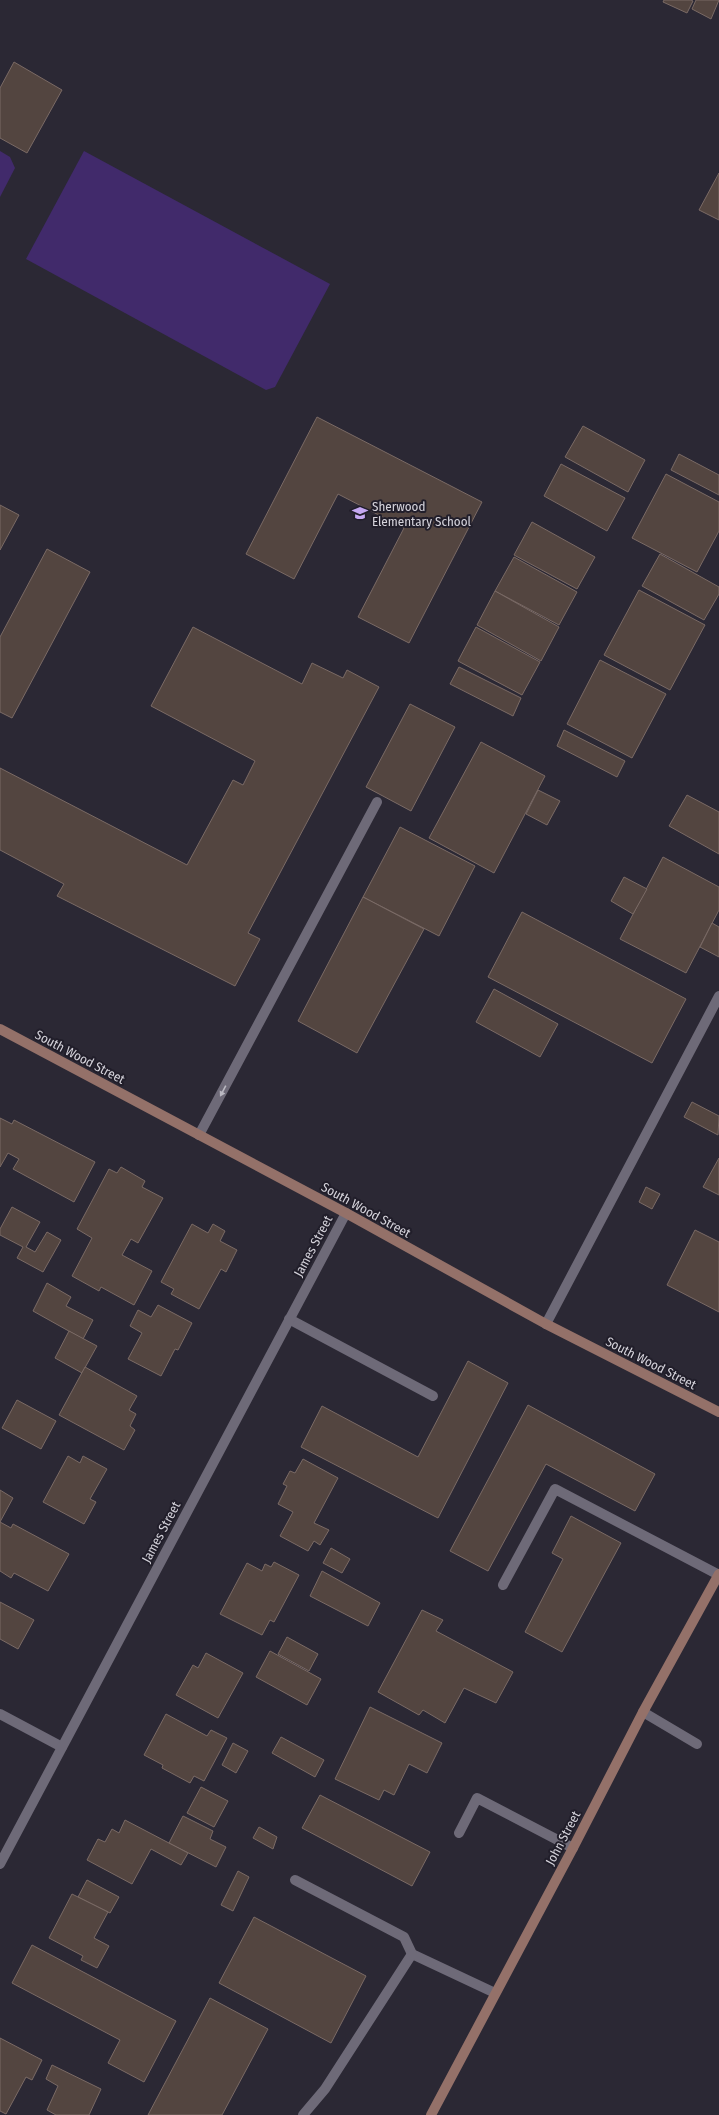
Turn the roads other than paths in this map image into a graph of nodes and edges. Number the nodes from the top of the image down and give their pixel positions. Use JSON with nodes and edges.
{"nodes":[{"id":1,"x":377,"y":802,"type":"dead end"},
{"id":2,"x":719,"y":996,"type":"edge"},
{"id":3,"x":0,"y":1029,"type":"edge"},
{"id":4,"x":199,"y":1135,"type":"junction"},
{"id":5,"x":346,"y":1213,"type":"junction"},
{"id":6,"x":289,"y":1319,"type":"junction"},
{"id":7,"x":546,"y":1324,"type":"junction"},
{"id":8,"x":433,"y":1396,"type":"dead end"},
{"id":9,"x":719,"y":1412,"type":"edge"},
{"id":10,"x":719,"y":1574,"type":"edge"},
{"id":11,"x":503,"y":1585,"type":"dead end"},
{"id":12,"x":643,"y":1712,"type":"junction"},
{"id":13,"x":0,"y":1714,"type":"edge"},
{"id":14,"x":697,"y":1744,"type":"dead end"},
{"id":15,"x":62,"y":1747,"type":"junction"},
{"id":16,"x":459,"y":1833,"type":"dead end"},
{"id":17,"x":573,"y":1848,"type":"junction"},
{"id":18,"x":0,"y":1864,"type":"edge"},
{"id":19,"x":295,"y":1880,"type":"dead end"},
{"id":20,"x":412,"y":1954,"type":"junction"},
{"id":21,"x":495,"y":1993,"type":"junction"},
{"id":22,"x":303,"y":2115,"type":"edge"},
{"id":23,"x":431,"y":2115,"type":"edge"}],
"edges":[{"from":1,"to":4,"type":"street","one_way":true},
{"from":2,"to":7,"type":"street"},
{"from":3,"to":4,"type":"street","name":"South Wood Street"},
{"from":4,"to":5,"type":"street","name":"South Wood Street"},
{"from":5,"to":6,"type":"street","name":"James Street"},
{"from":5,"to":7,"type":"street","name":"South Wood Street"},
{"from":6,"to":8,"type":"street"},
{"from":6,"to":15,"type":"street","name":"James Street"},
{"from":7,"to":9,"type":"street","name":"South Wood Street"},
{"from":10,"to":11,"type":"street"},
{"from":10,"to":12,"type":"street","name":"John Street"},
{"from":12,"to":14,"type":"street"},
{"from":12,"to":17,"type":"street","name":"John Street"},
{"from":13,"to":15,"type":"street"},
{"from":15,"to":18,"type":"street","name":"James Street"},
{"from":16,"to":17,"type":"street"},
{"from":17,"to":21,"type":"street","name":"John Street"},
{"from":19,"to":20,"type":"street"},
{"from":20,"to":21,"type":"street"},
{"from":20,"to":22,"type":"street"},
{"from":21,"to":23,"type":"street","name":"John Street"}]}
